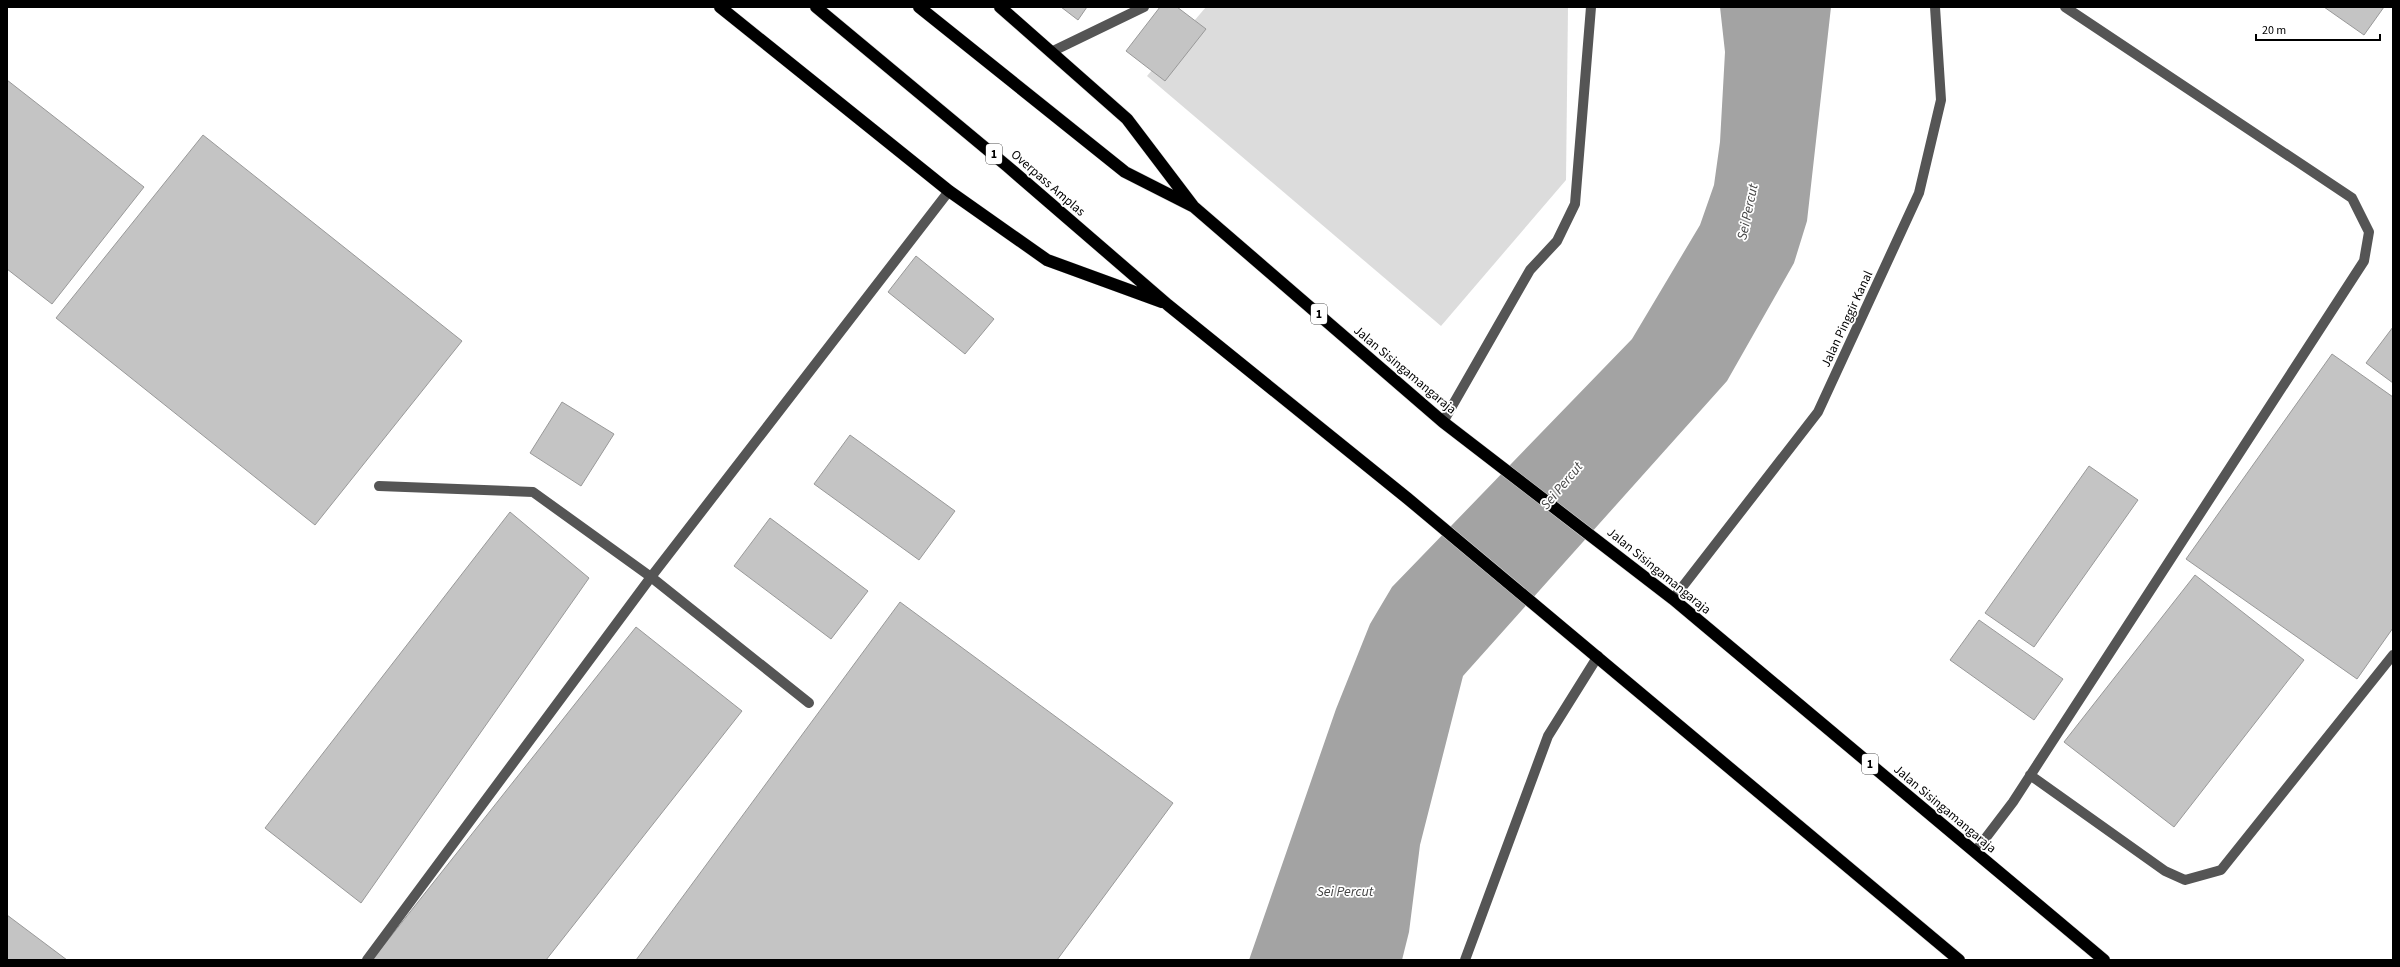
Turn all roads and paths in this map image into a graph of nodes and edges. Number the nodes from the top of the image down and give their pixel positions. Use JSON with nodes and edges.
{"nodes":[{"id":1,"x":720,"y":7,"type":"edge"},
{"id":2,"x":816,"y":7,"type":"edge"},
{"id":3,"x":919,"y":7,"type":"edge"},
{"id":4,"x":1000,"y":7,"type":"edge"},
{"id":5,"x":1144,"y":7,"type":"edge"},
{"id":6,"x":1591,"y":7,"type":"edge"},
{"id":7,"x":1935,"y":7,"type":"edge"},
{"id":8,"x":2064,"y":7,"type":"edge"},
{"id":9,"x":1051,"y":52,"type":"junction"},
{"id":10,"x":949,"y":190,"type":"junction"},
{"id":11,"x":1194,"y":207,"type":"junction"},
{"id":12,"x":1168,"y":305,"type":"junction"},
{"id":13,"x":1443,"y":422,"type":"junction"},
{"id":14,"x":378,"y":486,"type":"dead end"},
{"id":15,"x":651,"y":577,"type":"junction"},
{"id":16,"x":1673,"y":599,"type":"junction"},
{"id":17,"x":2393,"y":655,"type":"edge"},
{"id":18,"x":1598,"y":656,"type":"junction"},
{"id":19,"x":809,"y":703,"type":"dead end"},
{"id":20,"x":2030,"y":775,"type":"junction"},
{"id":21,"x":1975,"y":852,"type":"junction"},
{"id":22,"x":368,"y":960,"type":"edge"},
{"id":23,"x":1465,"y":960,"type":"edge"},
{"id":24,"x":1959,"y":960,"type":"edge"},
{"id":25,"x":2104,"y":960,"type":"edge"}],
"edges":[{"from":1,"to":10,"type":"highway"},
{"from":2,"to":12,"type":"highway","name":"Overpass Amplas","number":"1"},
{"from":3,"to":11,"type":"highway","number":"1"},
{"from":4,"to":9,"type":"highway"},
{"from":5,"to":9,"type":"street"},
{"from":6,"to":13,"type":"street"},
{"from":7,"to":16,"type":"street","name":"Jalan Pinggir Kanal"},
{"from":8,"to":20,"type":"street"},
{"from":9,"to":11,"type":"highway"},
{"from":10,"to":12,"type":"highway"},
{"from":10,"to":15,"type":"street"},
{"from":11,"to":13,"type":"highway","name":"Jalan Sisingamangaraja","number":"1"},
{"from":12,"to":18,"type":"highway","number":"1"},
{"from":13,"to":16,"type":"highway","name":"Jalan Sisingamangaraja","number":"1"},
{"from":14,"to":15,"type":"street"},
{"from":15,"to":19,"type":"street"},
{"from":15,"to":22,"type":"street"},
{"from":16,"to":21,"type":"highway","name":"Jalan Sisingamangaraja","number":"1"},
{"from":17,"to":20,"type":"street"},
{"from":18,"to":23,"type":"street"},
{"from":18,"to":24,"type":"highway","number":"1"},
{"from":20,"to":21,"type":"street"},
{"from":21,"to":25,"type":"highway","name":"Jalan Sisingamangaraja","number":"1"}]}
